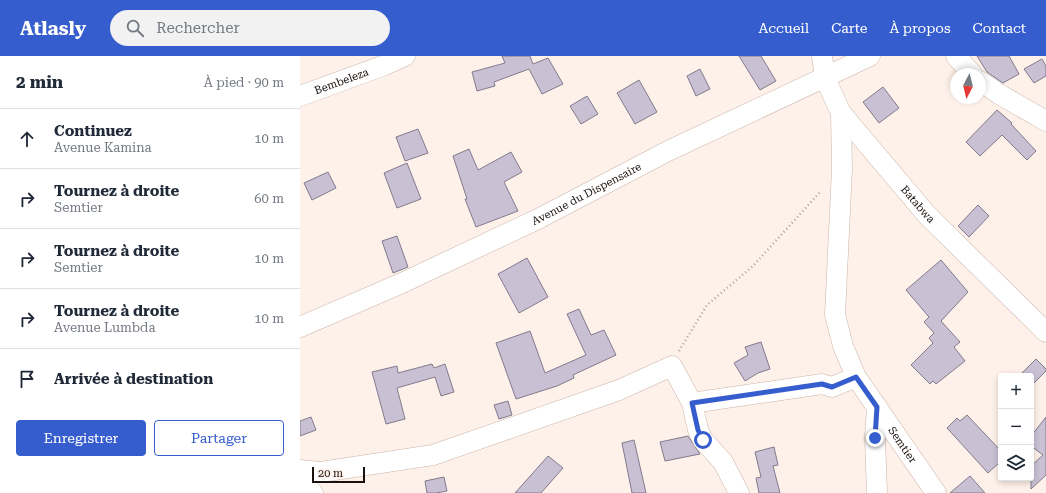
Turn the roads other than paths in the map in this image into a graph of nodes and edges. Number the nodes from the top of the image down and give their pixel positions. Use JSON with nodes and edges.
{"nodes":[{"id":1,"x":405,"y":56,"type":"edge"},
{"id":2,"x":822,"y":56,"type":"edge"},
{"id":3,"x":870,"y":56,"type":"edge"},
{"id":4,"x":956,"y":56,"type":"edge"},
{"id":5,"x":383,"y":60,"type":"edge"},
{"id":6,"x":967,"y":68,"type":"edge"},
{"id":7,"x":825,"y":78,"type":"junction"},
{"id":8,"x":986,"y":85,"type":"edge"},
{"id":9,"x":300,"y":96,"type":"edge"},
{"id":10,"x":841,"y":114,"type":"junction"},
{"id":11,"x":1046,"y":121,"type":"edge"},
{"id":12,"x":300,"y":327,"type":"edge"},
{"id":13,"x":1046,"y":332,"type":"edge"},
{"id":14,"x":856,"y":377,"type":"junction"},
{"id":15,"x":692,"y":403,"type":"junction"},
{"id":16,"x":877,"y":407,"type":"junction"},
{"id":17,"x":300,"y":470,"type":"edge"},
{"id":18,"x":300,"y":483,"type":"edge"},
{"id":19,"x":313,"y":493,"type":"edge"},
{"id":20,"x":739,"y":493,"type":"edge"},
{"id":21,"x":877,"y":493,"type":"edge"},
{"id":22,"x":936,"y":493,"type":"edge"}],
"edges":[{"from":1,"to":5,"type":"street","name":"Bembeleza"},
{"from":2,"to":7,"type":"street","name":"Batabwa"},
{"from":3,"to":7,"type":"street","name":"Avenue du Dispensaire"},
{"from":4,"to":6,"type":"street"},
{"from":5,"to":9,"type":"street","name":"Bembeleza"},
{"from":7,"to":10,"type":"street","name":"Batabwa"},
{"from":7,"to":12,"type":"street","name":"Avenue du Dispensaire"},
{"from":8,"to":11,"type":"street"},
{"from":10,"to":13,"type":"street","name":"Batabwa"},
{"from":10,"to":14,"type":"street","name":"Semtier"},
{"from":14,"to":15,"type":"street"},
{"from":14,"to":16,"type":"street","name":"Semtier"},
{"from":15,"to":17,"type":"street"},
{"from":15,"to":20,"type":"street"},
{"from":16,"to":21,"type":"street"},
{"from":16,"to":22,"type":"street","name":"Semtier"},
{"from":18,"to":19,"type":"street"}]}
